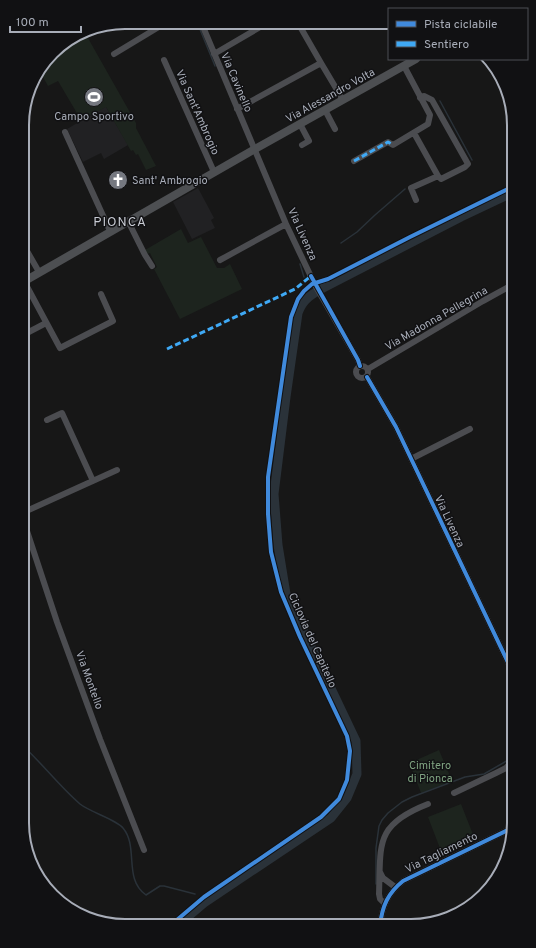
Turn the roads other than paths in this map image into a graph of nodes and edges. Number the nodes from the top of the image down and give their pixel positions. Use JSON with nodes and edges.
{"nodes":[{"id":1,"x":155,"y":29,"type":"edge"},
{"id":2,"x":204,"y":29,"type":"edge"},
{"id":3,"x":257,"y":29,"type":"edge"},
{"id":4,"x":301,"y":29,"type":"edge"},
{"id":5,"x":114,"y":54,"type":"dead end"},
{"id":6,"x":214,"y":54,"type":"junction"},
{"id":7,"x":164,"y":60,"type":"dead end"},
{"id":8,"x":414,"y":60,"type":"edge"},
{"id":9,"x":321,"y":63,"type":"junction"},
{"id":10,"x":404,"y":66,"type":"junction"},
{"id":11,"x":420,"y":98,"type":"junction"},
{"id":12,"x":343,"y":100,"type":"junction"},
{"id":13,"x":238,"y":109,"type":"junction"},
{"id":14,"x":325,"y":110,"type":"junction"},
{"id":15,"x":300,"y":124,"type":"junction"},
{"id":16,"x":335,"y":129,"type":"dead end"},
{"id":17,"x":65,"y":132,"type":"dead end"},
{"id":18,"x":414,"y":133,"type":"junction"},
{"id":19,"x":302,"y":145,"type":"dead end"},
{"id":20,"x":255,"y":149,"type":"junction"},
{"id":21,"x":354,"y":161,"type":"dead end"},
{"id":22,"x":214,"y":172,"type":"junction"},
{"id":23,"x":438,"y":176,"type":"junction"},
{"id":24,"x":416,"y":200,"type":"dead end"},
{"id":25,"x":128,"y":222,"type":"junction"},
{"id":26,"x":286,"y":224,"type":"junction"},
{"id":27,"x":110,"y":231,"type":"junction"},
{"id":28,"x":29,"y":254,"type":"edge"},
{"id":29,"x":220,"y":260,"type":"dead end"},
{"id":30,"x":152,"y":266,"type":"dead end"},
{"id":31,"x":39,"y":272,"type":"junction"},
{"id":32,"x":29,"y":278,"type":"edge"},
{"id":33,"x":507,"y":288,"type":"edge"},
{"id":34,"x":29,"y":293,"type":"edge"},
{"id":35,"x":101,"y":294,"type":"dead end"},
{"id":36,"x":46,"y":323,"type":"junction"},
{"id":37,"x":29,"y":332,"type":"edge"},
{"id":38,"x":360,"y":366,"type":"junction"},
{"id":39,"x":368,"y":369,"type":"junction"},
{"id":40,"x":366,"y":377,"type":"junction"},
{"id":41,"x":47,"y":420,"type":"dead end"},
{"id":42,"x":470,"y":429,"type":"dead end"},
{"id":43,"x":411,"y":459,"type":"junction"},
{"id":44,"x":117,"y":470,"type":"dead end"},
{"id":45,"x":93,"y":481,"type":"junction"},
{"id":46,"x":29,"y":511,"type":"edge"},
{"id":47,"x":29,"y":536,"type":"edge"},
{"id":48,"x":507,"y":660,"type":"edge"},
{"id":49,"x":507,"y":767,"type":"edge"},
{"id":50,"x":454,"y":793,"type":"dead end"},
{"id":51,"x":428,"y":804,"type":"dead end"},
{"id":52,"x":507,"y":830,"type":"edge"},
{"id":53,"x":144,"y":850,"type":"dead end"},
{"id":54,"x":380,"y":871,"type":"junction"},
{"id":55,"x":395,"y":887,"type":"junction"},
{"id":56,"x":384,"y":903,"type":"junction"},
{"id":57,"x":381,"y":919,"type":"edge"}],
"edges":[{"from":1,"to":5,"type":"street"},
{"from":2,"to":6,"type":"street","name":"Via Cavinello"},
{"from":3,"to":6,"type":"street"},
{"from":4,"to":9,"type":"street"},
{"from":6,"to":13,"type":"street","name":"Via Cavinello"},
{"from":7,"to":22,"type":"street","name":"Via Sant'Ambrogio"},
{"from":8,"to":10,"type":"main road","name":"Via Alessandro Volta"},
{"from":9,"to":12,"type":"street"},
{"from":9,"to":13,"type":"street"},
{"from":10,"to":11,"type":"street"},
{"from":10,"to":12,"type":"main road","name":"Via Alessandro Volta"},
{"from":11,"to":18,"type":"street"},
{"from":11,"to":23,"type":"street"},
{"from":12,"to":14,"type":"main road","name":"Via Alessandro Volta"},
{"from":13,"to":20,"type":"street","name":"Via Cavinello"},
{"from":14,"to":15,"type":"main road","name":"Via Alessandro Volta"},
{"from":14,"to":16,"type":"street"},
{"from":15,"to":19,"type":"street"},
{"from":15,"to":20,"type":"main road","name":"Via Alessandro Volta"},
{"from":17,"to":27,"type":"street"},
{"from":18,"to":21,"type":"street"},
{"from":18,"to":23,"type":"street"},
{"from":20,"to":22,"type":"main road","name":"Via Alessandro Volta"},
{"from":20,"to":26,"type":"street","name":"Via Livenza"},
{"from":22,"to":25,"type":"main road","name":"Via Alessandro Volta"},
{"from":23,"to":24,"type":"street"},
{"from":25,"to":27,"type":"main road","name":"Via Alessandro Volta"},
{"from":25,"to":30,"type":"street"},
{"from":26,"to":29,"type":"street"},
{"from":26,"to":38,"type":"street","name":"Via Livenza"},
{"from":27,"to":31,"type":"main road","name":"Via Alessandro Volta"},
{"from":28,"to":31,"type":"street"},
{"from":31,"to":32,"type":"main road","name":"Via Alessandro Volta"},
{"from":33,"to":39,"type":"street","name":"Via Madonna Pellegrina"},
{"from":34,"to":36,"type":"street"},
{"from":35,"to":36,"type":"street"},
{"from":36,"to":37,"type":"street"},
{"from":38,"to":39,"type":"street"},
{"from":38,"to":40,"type":"street","name":"Via Livenza"},
{"from":39,"to":40,"type":"street"},
{"from":40,"to":43,"type":"street","name":"Via Livenza"},
{"from":41,"to":45,"type":"street"},
{"from":42,"to":43,"type":"street"},
{"from":43,"to":48,"type":"street","name":"Via Livenza"},
{"from":44,"to":45,"type":"street"},
{"from":45,"to":46,"type":"street"},
{"from":47,"to":53,"type":"street","name":"Via Montello"},
{"from":49,"to":50,"type":"street"},
{"from":51,"to":54,"type":"street"},
{"from":52,"to":55,"type":"street","name":"Via Tagliamento"},
{"from":54,"to":55,"type":"street"},
{"from":54,"to":56,"type":"street"},
{"from":55,"to":56,"type":"street","name":"Via Tagliamento"},
{"from":56,"to":57,"type":"street","name":"Via Tagliamento"}]}
